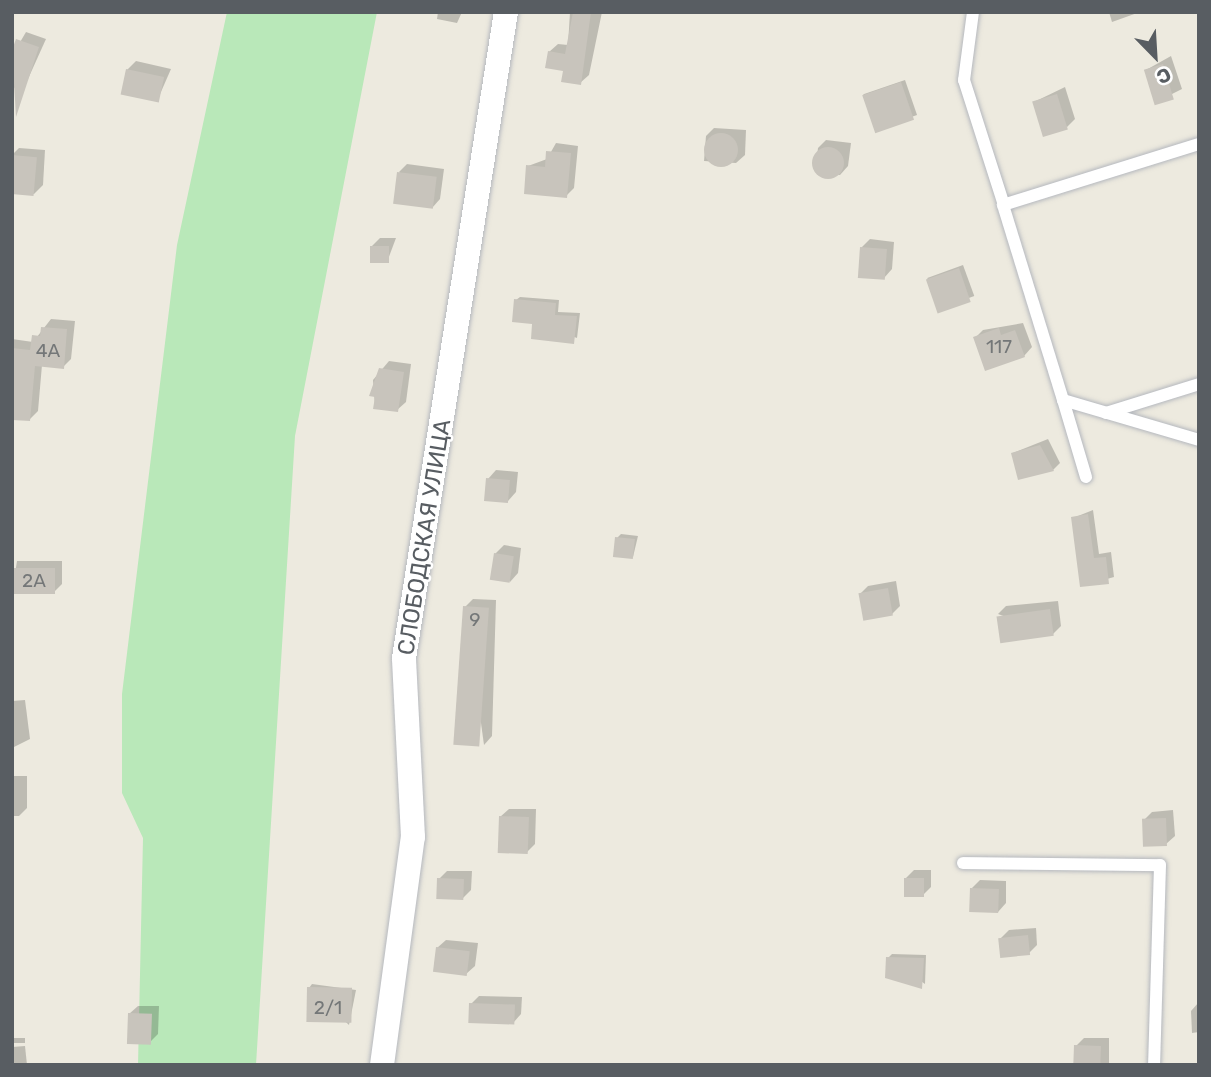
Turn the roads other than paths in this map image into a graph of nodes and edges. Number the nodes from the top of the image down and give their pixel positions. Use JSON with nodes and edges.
{"nodes":[{"id":1,"x":506,"y":12,"type":"edge"},
{"id":2,"x":973,"y":12,"type":"edge"},
{"id":3,"x":1199,"y":144,"type":"edge"},
{"id":4,"x":1004,"y":205,"type":"junction"},
{"id":5,"x":1199,"y":384,"type":"edge"},
{"id":6,"x":1063,"y":400,"type":"junction"},
{"id":7,"x":1106,"y":413,"type":"junction"},
{"id":8,"x":1199,"y":440,"type":"edge"},
{"id":9,"x":1086,"y":477,"type":"dead end"},
{"id":10,"x":963,"y":863,"type":"dead end"},
{"id":11,"x":382,"y":1065,"type":"edge"},
{"id":12,"x":1154,"y":1065,"type":"edge"}],
"edges":[{"from":1,"to":11,"type":"street","name":"СЛОБОДСКАЯ УЛИЦА"},
{"from":2,"to":4,"type":"lane"},
{"from":3,"to":4,"type":"lane"},
{"from":4,"to":6,"type":"lane"},
{"from":5,"to":7,"type":"lane"},
{"from":6,"to":7,"type":"lane"},
{"from":6,"to":9,"type":"lane"},
{"from":7,"to":8,"type":"lane"},
{"from":10,"to":12,"type":"lane"}]}
